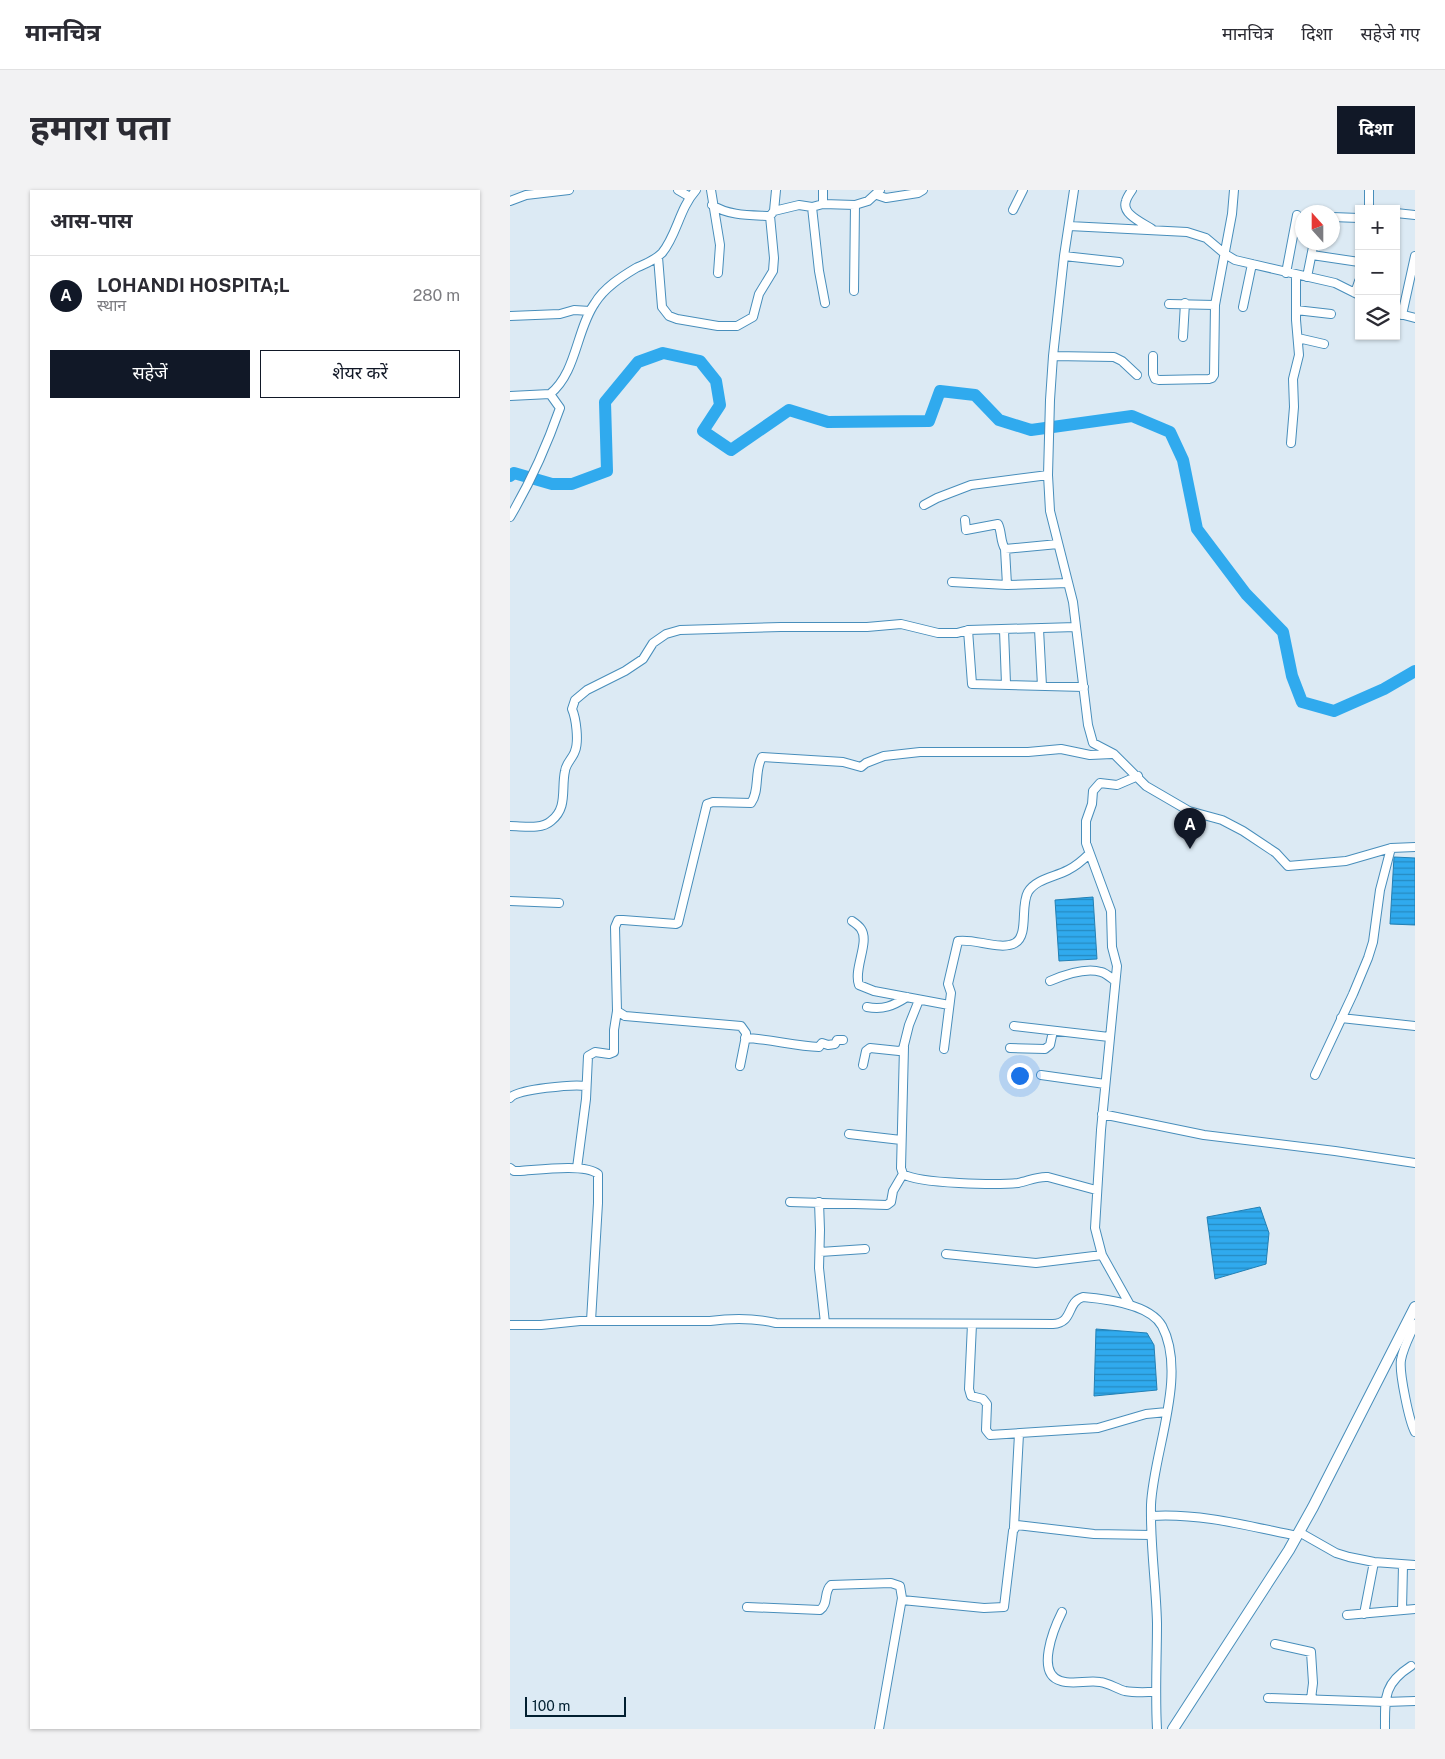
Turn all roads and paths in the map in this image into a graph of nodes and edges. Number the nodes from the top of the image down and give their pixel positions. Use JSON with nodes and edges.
{"nodes":[{"id":1,"x":569,"y":190,"type":"edge"},
{"id":2,"x":678,"y":190,"type":"edge"},
{"id":3,"x":696,"y":190,"type":"edge"},
{"id":4,"x":711,"y":190,"type":"edge"},
{"id":5,"x":776,"y":190,"type":"edge"},
{"id":6,"x":823,"y":190,"type":"edge"},
{"id":7,"x":923,"y":190,"type":"edge"},
{"id":8,"x":1023,"y":190,"type":"edge"},
{"id":9,"x":1074,"y":190,"type":"edge"},
{"id":10,"x":1132,"y":190,"type":"edge"},
{"id":11,"x":1234,"y":190,"type":"edge"},
{"id":12,"x":1368,"y":190,"type":"edge"},
{"id":13,"x":535,"y":192,"type":"edge"},
{"id":14,"x":879,"y":192,"type":"edge"},
{"id":15,"x":690,"y":197,"type":"junction"},
{"id":16,"x":510,"y":201,"type":"edge"},
{"id":17,"x":823,"y":204,"type":"junction"},
{"id":18,"x":712,"y":205,"type":"junction"},
{"id":19,"x":855,"y":205,"type":"junction"},
{"id":20,"x":1369,"y":205,"type":"edge"},
{"id":21,"x":812,"y":207,"type":"junction"},
{"id":22,"x":1012,"y":210,"type":"dead end"},
{"id":23,"x":772,"y":213,"type":"junction"},
{"id":24,"x":1400,"y":213,"type":"edge"},
{"id":25,"x":1415,"y":215,"type":"edge"},
{"id":26,"x":1340,"y":217,"type":"edge"},
{"id":27,"x":1355,"y":218,"type":"edge"},
{"id":28,"x":1295,"y":225,"type":"edge"},
{"id":29,"x":1069,"y":226,"type":"junction"},
{"id":30,"x":1154,"y":230,"type":"junction"},
{"id":31,"x":1313,"y":250,"type":"edge"},
{"id":32,"x":1225,"y":254,"type":"junction"},
{"id":33,"x":1312,"y":255,"type":"junction"},
{"id":34,"x":1064,"y":256,"type":"junction"},
{"id":35,"x":1415,"y":256,"type":"edge"},
{"id":36,"x":658,"y":257,"type":"junction"},
{"id":37,"x":1355,"y":261,"type":"edge"},
{"id":38,"x":1119,"y":262,"type":"dead end"},
{"id":39,"x":1252,"y":264,"type":"junction"},
{"id":40,"x":1286,"y":272,"type":"junction"},
{"id":41,"x":718,"y":273,"type":"dead end"},
{"id":42,"x":1296,"y":275,"type":"junction"},
{"id":43,"x":1307,"y":277,"type":"junction"},
{"id":44,"x":854,"y":291,"type":"dead end"},
{"id":45,"x":1355,"y":293,"type":"edge"},
{"id":46,"x":825,"y":303,"type":"dead end"},
{"id":47,"x":1185,"y":303,"type":"junction"},
{"id":48,"x":1169,"y":304,"type":"dead end"},
{"id":49,"x":1215,"y":305,"type":"junction"},
{"id":50,"x":1243,"y":307,"type":"dead end"},
{"id":51,"x":1296,"y":310,"type":"junction"},
{"id":52,"x":1400,"y":310,"type":"edge"},
{"id":53,"x":590,"y":311,"type":"junction"},
{"id":54,"x":1331,"y":314,"type":"dead end"},
{"id":55,"x":1400,"y":314,"type":"edge"},
{"id":56,"x":510,"y":316,"type":"edge"},
{"id":57,"x":1415,"y":318,"type":"edge"},
{"id":58,"x":1183,"y":337,"type":"dead end"},
{"id":59,"x":1298,"y":338,"type":"junction"},
{"id":60,"x":1324,"y":344,"type":"dead end"},
{"id":61,"x":1053,"y":356,"type":"junction"},
{"id":62,"x":1153,"y":356,"type":"dead end"},
{"id":63,"x":1137,"y":375,"type":"dead end"},
{"id":64,"x":550,"y":394,"type":"junction"},
{"id":65,"x":510,"y":396,"type":"edge"},
{"id":66,"x":1291,"y":443,"type":"dead end"},
{"id":67,"x":1048,"y":476,"type":"junction"},
{"id":68,"x":924,"y":505,"type":"dead end"},
{"id":69,"x":510,"y":517,"type":"edge"},
{"id":70,"x":965,"y":520,"type":"dead end"},
{"id":71,"x":1058,"y":544,"type":"junction"},
{"id":72,"x":1005,"y":549,"type":"junction"},
{"id":73,"x":952,"y":582,"type":"dead end"},
{"id":74,"x":1068,"y":583,"type":"junction"},
{"id":75,"x":1007,"y":585,"type":"junction"},
{"id":76,"x":1076,"y":627,"type":"junction"},
{"id":77,"x":1039,"y":629,"type":"junction"},
{"id":78,"x":968,"y":630,"type":"junction"},
{"id":79,"x":1004,"y":630,"type":"junction"},
{"id":80,"x":1006,"y":684,"type":"junction"},
{"id":81,"x":1042,"y":686,"type":"junction"},
{"id":82,"x":1084,"y":687,"type":"junction"},
{"id":83,"x":1114,"y":754,"type":"junction"},
{"id":84,"x":1138,"y":776,"type":"junction"},
{"id":85,"x":510,"y":826,"type":"edge"},
{"id":86,"x":1415,"y":847,"type":"edge"},
{"id":87,"x":1391,"y":848,"type":"junction"},
{"id":88,"x":1089,"y":854,"type":"junction"},
{"id":89,"x":510,"y":901,"type":"edge"},
{"id":90,"x":559,"y":903,"type":"dead end"},
{"id":91,"x":852,"y":921,"type":"dead end"},
{"id":92,"x":1050,"y":981,"type":"dead end"},
{"id":93,"x":1115,"y":981,"type":"junction"},
{"id":94,"x":907,"y":997,"type":"junction"},
{"id":95,"x":919,"y":1000,"type":"junction"},
{"id":96,"x":949,"y":1005,"type":"junction"},
{"id":97,"x":867,"y":1007,"type":"dead end"},
{"id":98,"x":617,"y":1011,"type":"junction"},
{"id":99,"x":1341,"y":1018,"type":"junction"},
{"id":100,"x":1014,"y":1026,"type":"dead end"},
{"id":101,"x":1415,"y":1026,"type":"edge"},
{"id":102,"x":1054,"y":1031,"type":"junction"},
{"id":103,"x":1109,"y":1037,"type":"junction"},
{"id":104,"x":745,"y":1038,"type":"junction"},
{"id":105,"x":844,"y":1040,"type":"dead end"},
{"id":106,"x":904,"y":1048,"type":"junction"},
{"id":107,"x":1010,"y":1048,"type":"dead end"},
{"id":108,"x":944,"y":1049,"type":"dead end"},
{"id":109,"x":863,"y":1064,"type":"dead end"},
{"id":110,"x":740,"y":1066,"type":"dead end"},
{"id":111,"x":1041,"y":1075,"type":"dead end"},
{"id":112,"x":1314,"y":1075,"type":"dead end"},
{"id":113,"x":1105,"y":1084,"type":"junction"},
{"id":114,"x":586,"y":1086,"type":"junction"},
{"id":115,"x":510,"y":1098,"type":"edge"},
{"id":116,"x":1102,"y":1114,"type":"junction"},
{"id":117,"x":848,"y":1134,"type":"dead end"},
{"id":118,"x":901,"y":1140,"type":"junction"},
{"id":119,"x":1415,"y":1163,"type":"edge"},
{"id":120,"x":510,"y":1168,"type":"edge"},
{"id":121,"x":577,"y":1168,"type":"junction"},
{"id":122,"x":903,"y":1174,"type":"junction"},
{"id":123,"x":1096,"y":1190,"type":"junction"},
{"id":124,"x":790,"y":1202,"type":"dead end"},
{"id":125,"x":819,"y":1202,"type":"junction"},
{"id":126,"x":865,"y":1249,"type":"dead end"},
{"id":127,"x":820,"y":1252,"type":"junction"},
{"id":128,"x":946,"y":1254,"type":"dead end"},
{"id":129,"x":1102,"y":1255,"type":"junction"},
{"id":130,"x":1130,"y":1306,"type":"junction"},
{"id":131,"x":1415,"y":1307,"type":"edge"},
{"id":132,"x":591,"y":1321,"type":"junction"},
{"id":133,"x":825,"y":1323,"type":"junction"},
{"id":134,"x":972,"y":1324,"type":"junction"},
{"id":135,"x":1415,"y":1324,"type":"edge"},
{"id":136,"x":510,"y":1325,"type":"edge"},
{"id":137,"x":1167,"y":1412,"type":"junction"},
{"id":138,"x":1412,"y":1414,"type":"edge"},
{"id":139,"x":1415,"y":1432,"type":"edge"},
{"id":140,"x":1019,"y":1434,"type":"junction"},
{"id":141,"x":1151,"y":1516,"type":"junction"},
{"id":142,"x":1014,"y":1527,"type":"junction"},
{"id":143,"x":1298,"y":1534,"type":"junction"},
{"id":144,"x":1151,"y":1535,"type":"junction"},
{"id":145,"x":1374,"y":1562,"type":"junction"},
{"id":146,"x":1403,"y":1565,"type":"junction"},
{"id":147,"x":1415,"y":1565,"type":"edge"},
{"id":148,"x":902,"y":1600,"type":"junction"},
{"id":149,"x":747,"y":1607,"type":"dead end"},
{"id":150,"x":1415,"y":1609,"type":"edge"},
{"id":151,"x":1402,"y":1610,"type":"junction"},
{"id":152,"x":1062,"y":1612,"type":"dead end"},
{"id":153,"x":1364,"y":1614,"type":"junction"},
{"id":154,"x":1347,"y":1615,"type":"dead end"},
{"id":155,"x":1275,"y":1644,"type":"dead end"},
{"id":156,"x":1411,"y":1666,"type":"dead end"},
{"id":157,"x":1156,"y":1692,"type":"junction"},
{"id":158,"x":1268,"y":1698,"type":"dead end"},
{"id":159,"x":1311,"y":1699,"type":"junction"},
{"id":160,"x":1415,"y":1701,"type":"edge"},
{"id":161,"x":1386,"y":1702,"type":"junction"},
{"id":162,"x":879,"y":1729,"type":"edge"},
{"id":163,"x":1157,"y":1729,"type":"edge"},
{"id":164,"x":1173,"y":1729,"type":"edge"},
{"id":165,"x":1385,"y":1729,"type":"edge"}],
"edges":[{"from":1,"to":13,"type":"street"},
{"from":2,"to":15,"type":"street"},
{"from":3,"to":15,"type":"street"},
{"from":4,"to":18,"type":"street"},
{"from":5,"to":23,"type":"street"},
{"from":6,"to":17,"type":"street"},
{"from":7,"to":14,"type":"street"},
{"from":8,"to":22,"type":"street"},
{"from":9,"to":29,"type":"street"},
{"from":10,"to":30,"type":"street"},
{"from":11,"to":32,"type":"street"},
{"from":12,"to":20,"type":"street"},
{"from":13,"to":16,"type":"street"},
{"from":14,"to":19,"type":"street"},
{"from":15,"to":36,"type":"street"},
{"from":17,"to":19,"type":"street"},
{"from":17,"to":21,"type":"street"},
{"from":18,"to":23,"type":"street"},
{"from":18,"to":41,"type":"street"},
{"from":19,"to":44,"type":"street"},
{"from":21,"to":23,"type":"street"},
{"from":21,"to":46,"type":"street"},
{"from":23,"to":36,"type":"street"},
{"from":24,"to":25,"type":"street"},
{"from":26,"to":27,"type":"street"},
{"from":28,"to":40,"type":"street"},
{"from":29,"to":30,"type":"street"},
{"from":29,"to":34,"type":"street"},
{"from":30,"to":32,"type":"street"},
{"from":31,"to":33,"type":"street"},
{"from":32,"to":39,"type":"street"},
{"from":32,"to":49,"type":"street"},
{"from":33,"to":37,"type":"street"},
{"from":33,"to":43,"type":"street"},
{"from":34,"to":38,"type":"street"},
{"from":34,"to":61,"type":"street"},
{"from":35,"to":52,"type":"street"},
{"from":36,"to":53,"type":"street"},
{"from":39,"to":40,"type":"street"},
{"from":39,"to":50,"type":"street"},
{"from":40,"to":42,"type":"street"},
{"from":42,"to":43,"type":"street"},
{"from":42,"to":51,"type":"street"},
{"from":43,"to":45,"type":"street"},
{"from":47,"to":48,"type":"street"},
{"from":47,"to":49,"type":"street"},
{"from":47,"to":58,"type":"street"},
{"from":49,"to":62,"type":"street"},
{"from":51,"to":54,"type":"street"},
{"from":51,"to":59,"type":"street"},
{"from":53,"to":56,"type":"street"},
{"from":53,"to":64,"type":"street"},
{"from":55,"to":57,"type":"street"},
{"from":59,"to":60,"type":"street"},
{"from":59,"to":66,"type":"street"},
{"from":61,"to":63,"type":"street"},
{"from":61,"to":67,"type":"street"},
{"from":64,"to":65,"type":"street"},
{"from":64,"to":69,"type":"street"},
{"from":67,"to":68,"type":"street"},
{"from":67,"to":71,"type":"street"},
{"from":70,"to":72,"type":"street"},
{"from":71,"to":72,"type":"street"},
{"from":71,"to":74,"type":"street"},
{"from":72,"to":75,"type":"street"},
{"from":73,"to":75,"type":"street"},
{"from":74,"to":75,"type":"street"},
{"from":74,"to":76,"type":"street"},
{"from":76,"to":77,"type":"street"},
{"from":76,"to":82,"type":"street"},
{"from":77,"to":79,"type":"street"},
{"from":77,"to":81,"type":"street"},
{"from":78,"to":79,"type":"street"},
{"from":78,"to":80,"type":"street"},
{"from":78,"to":85,"type":"street"},
{"from":79,"to":80,"type":"street"},
{"from":80,"to":81,"type":"street"},
{"from":81,"to":82,"type":"street"},
{"from":82,"to":83,"type":"street"},
{"from":83,"to":84,"type":"street"},
{"from":83,"to":98,"type":"street"},
{"from":84,"to":87,"type":"street"},
{"from":84,"to":88,"type":"street"},
{"from":86,"to":87,"type":"street"},
{"from":87,"to":99,"type":"street"},
{"from":88,"to":93,"type":"street"},
{"from":88,"to":96,"type":"street"},
{"from":89,"to":90,"type":"street"},
{"from":91,"to":94,"type":"street"},
{"from":92,"to":93,"type":"street"},
{"from":93,"to":103,"type":"street"},
{"from":94,"to":95,"type":"street"},
{"from":94,"to":97,"type":"street"},
{"from":95,"to":96,"type":"street"},
{"from":95,"to":106,"type":"street"},
{"from":96,"to":108,"type":"street"},
{"from":98,"to":104,"type":"street"},
{"from":98,"to":114,"type":"street"},
{"from":99,"to":101,"type":"street"},
{"from":99,"to":112,"type":"street"},
{"from":100,"to":102,"type":"street"},
{"from":102,"to":103,"type":"street"},
{"from":102,"to":107,"type":"street"},
{"from":103,"to":113,"type":"street"},
{"from":104,"to":105,"type":"street"},
{"from":104,"to":110,"type":"street"},
{"from":106,"to":109,"type":"street"},
{"from":106,"to":118,"type":"street"},
{"from":111,"to":113,"type":"street"},
{"from":113,"to":116,"type":"street"},
{"from":114,"to":115,"type":"street"},
{"from":114,"to":121,"type":"street"},
{"from":116,"to":119,"type":"street"},
{"from":116,"to":123,"type":"street"},
{"from":117,"to":118,"type":"street"},
{"from":118,"to":122,"type":"street"},
{"from":120,"to":121,"type":"street"},
{"from":121,"to":132,"type":"street"},
{"from":122,"to":123,"type":"street"},
{"from":122,"to":125,"type":"street"},
{"from":123,"to":129,"type":"street"},
{"from":124,"to":125,"type":"street"},
{"from":125,"to":127,"type":"street"},
{"from":126,"to":127,"type":"street"},
{"from":127,"to":133,"type":"street"},
{"from":128,"to":129,"type":"street"},
{"from":129,"to":130,"type":"street"},
{"from":130,"to":134,"type":"street"},
{"from":130,"to":137,"type":"street"},
{"from":131,"to":143,"type":"street"},
{"from":132,"to":133,"type":"street"},
{"from":132,"to":136,"type":"street"},
{"from":133,"to":134,"type":"street"},
{"from":134,"to":140,"type":"street"},
{"from":135,"to":138,"type":"street"},
{"from":137,"to":140,"type":"street"},
{"from":137,"to":141,"type":"street"},
{"from":138,"to":139,"type":"street"},
{"from":140,"to":142,"type":"street"},
{"from":141,"to":143,"type":"street"},
{"from":141,"to":144,"type":"street"},
{"from":142,"to":144,"type":"street"},
{"from":142,"to":148,"type":"street"},
{"from":143,"to":145,"type":"street"},
{"from":143,"to":164,"type":"street"},
{"from":144,"to":157,"type":"street"},
{"from":145,"to":146,"type":"street"},
{"from":145,"to":153,"type":"street"},
{"from":146,"to":147,"type":"street"},
{"from":146,"to":151,"type":"street"},
{"from":148,"to":149,"type":"street"},
{"from":148,"to":162,"type":"street"},
{"from":150,"to":151,"type":"street"},
{"from":151,"to":153,"type":"street"},
{"from":152,"to":157,"type":"street"},
{"from":153,"to":154,"type":"street"},
{"from":155,"to":159,"type":"street"},
{"from":156,"to":161,"type":"street"},
{"from":157,"to":163,"type":"street"},
{"from":158,"to":159,"type":"street"},
{"from":159,"to":161,"type":"street"},
{"from":160,"to":161,"type":"street"},
{"from":161,"to":165,"type":"street"}]}
